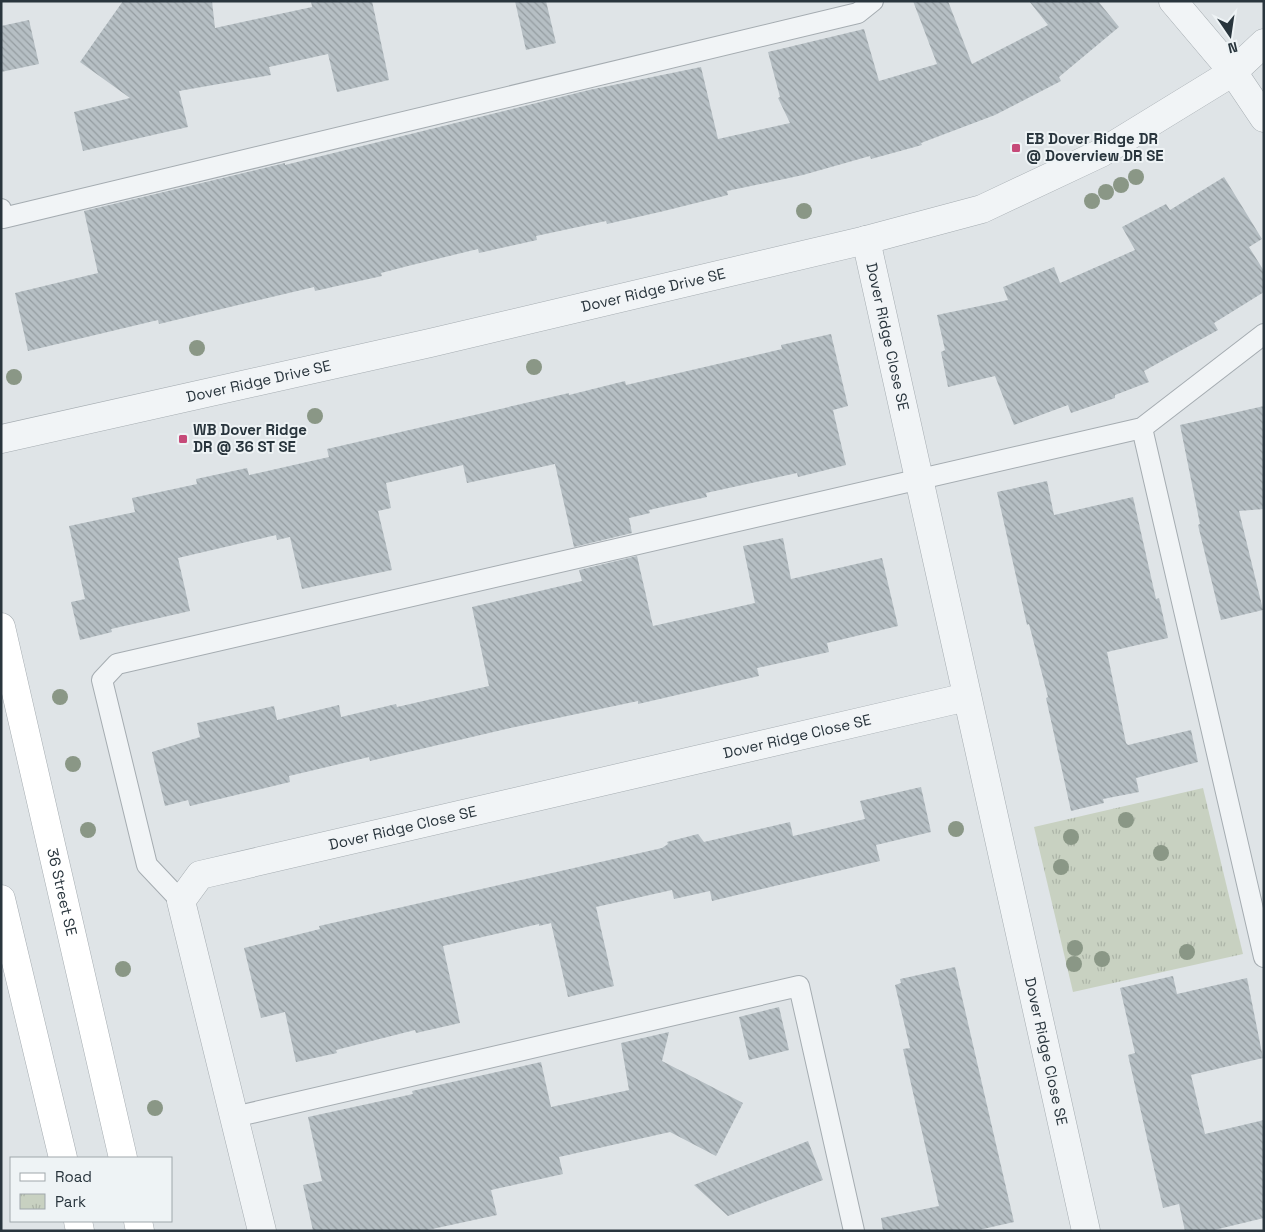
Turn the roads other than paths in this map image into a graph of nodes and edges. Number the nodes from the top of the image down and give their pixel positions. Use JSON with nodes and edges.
{"nodes":[{"id":1,"x":873,"y":1,"type":"edge"},
{"id":2,"x":1173,"y":1,"type":"edge"},
{"id":3,"x":1264,"y":43,"type":"edge"},
{"id":4,"x":1233,"y":72,"type":"junction"},
{"id":5,"x":1264,"y":118,"type":"edge"},
{"id":6,"x":1,"y":209,"type":"edge"},
{"id":7,"x":866,"y":240,"type":"junction"},
{"id":8,"x":1264,"y":334,"type":"edge"},
{"id":9,"x":1142,"y":428,"type":"junction"},
{"id":10,"x":1,"y":439,"type":"edge"},
{"id":11,"x":921,"y":480,"type":"junction"},
{"id":12,"x":1,"y":627,"type":"edge"},
{"id":13,"x":967,"y":697,"type":"junction"},
{"id":14,"x":1,"y":899,"type":"edge"},
{"id":15,"x":181,"y":901,"type":"junction"},
{"id":16,"x":1264,"y":957,"type":"edge"},
{"id":17,"x":234,"y":1117,"type":"junction"},
{"id":18,"x":63,"y":1157,"type":"edge"},
{"id":19,"x":123,"y":1157,"type":"edge"},
{"id":20,"x":262,"y":1231,"type":"edge"},
{"id":21,"x":854,"y":1231,"type":"edge"},
{"id":22,"x":1086,"y":1231,"type":"edge"}],
"edges":[{"from":1,"to":6,"type":"lane"},
{"from":2,"to":4,"type":"street"},
{"from":3,"to":4,"type":"street","name":"Dover Ridge Drive SE"},
{"from":4,"to":5,"type":"street"},
{"from":4,"to":7,"type":"street","name":"Dover Ridge Drive SE"},
{"from":7,"to":10,"type":"street","name":"Dover Ridge Drive SE"},
{"from":7,"to":11,"type":"street","name":"Dover Ridge Close SE"},
{"from":8,"to":9,"type":"lane"},
{"from":9,"to":11,"type":"lane"},
{"from":9,"to":16,"type":"lane"},
{"from":11,"to":13,"type":"street","name":"Dover Ridge Close SE"},
{"from":11,"to":15,"type":"lane"},
{"from":12,"to":19,"type":"main road","name":"36 Street SE"},
{"from":13,"to":15,"type":"street","name":"Dover Ridge Close SE"},
{"from":13,"to":22,"type":"street","name":"Dover Ridge Close SE"},
{"from":14,"to":18,"type":"main road"},
{"from":15,"to":17,"type":"street"},
{"from":17,"to":20,"type":"street"},
{"from":17,"to":21,"type":"lane"}]}
